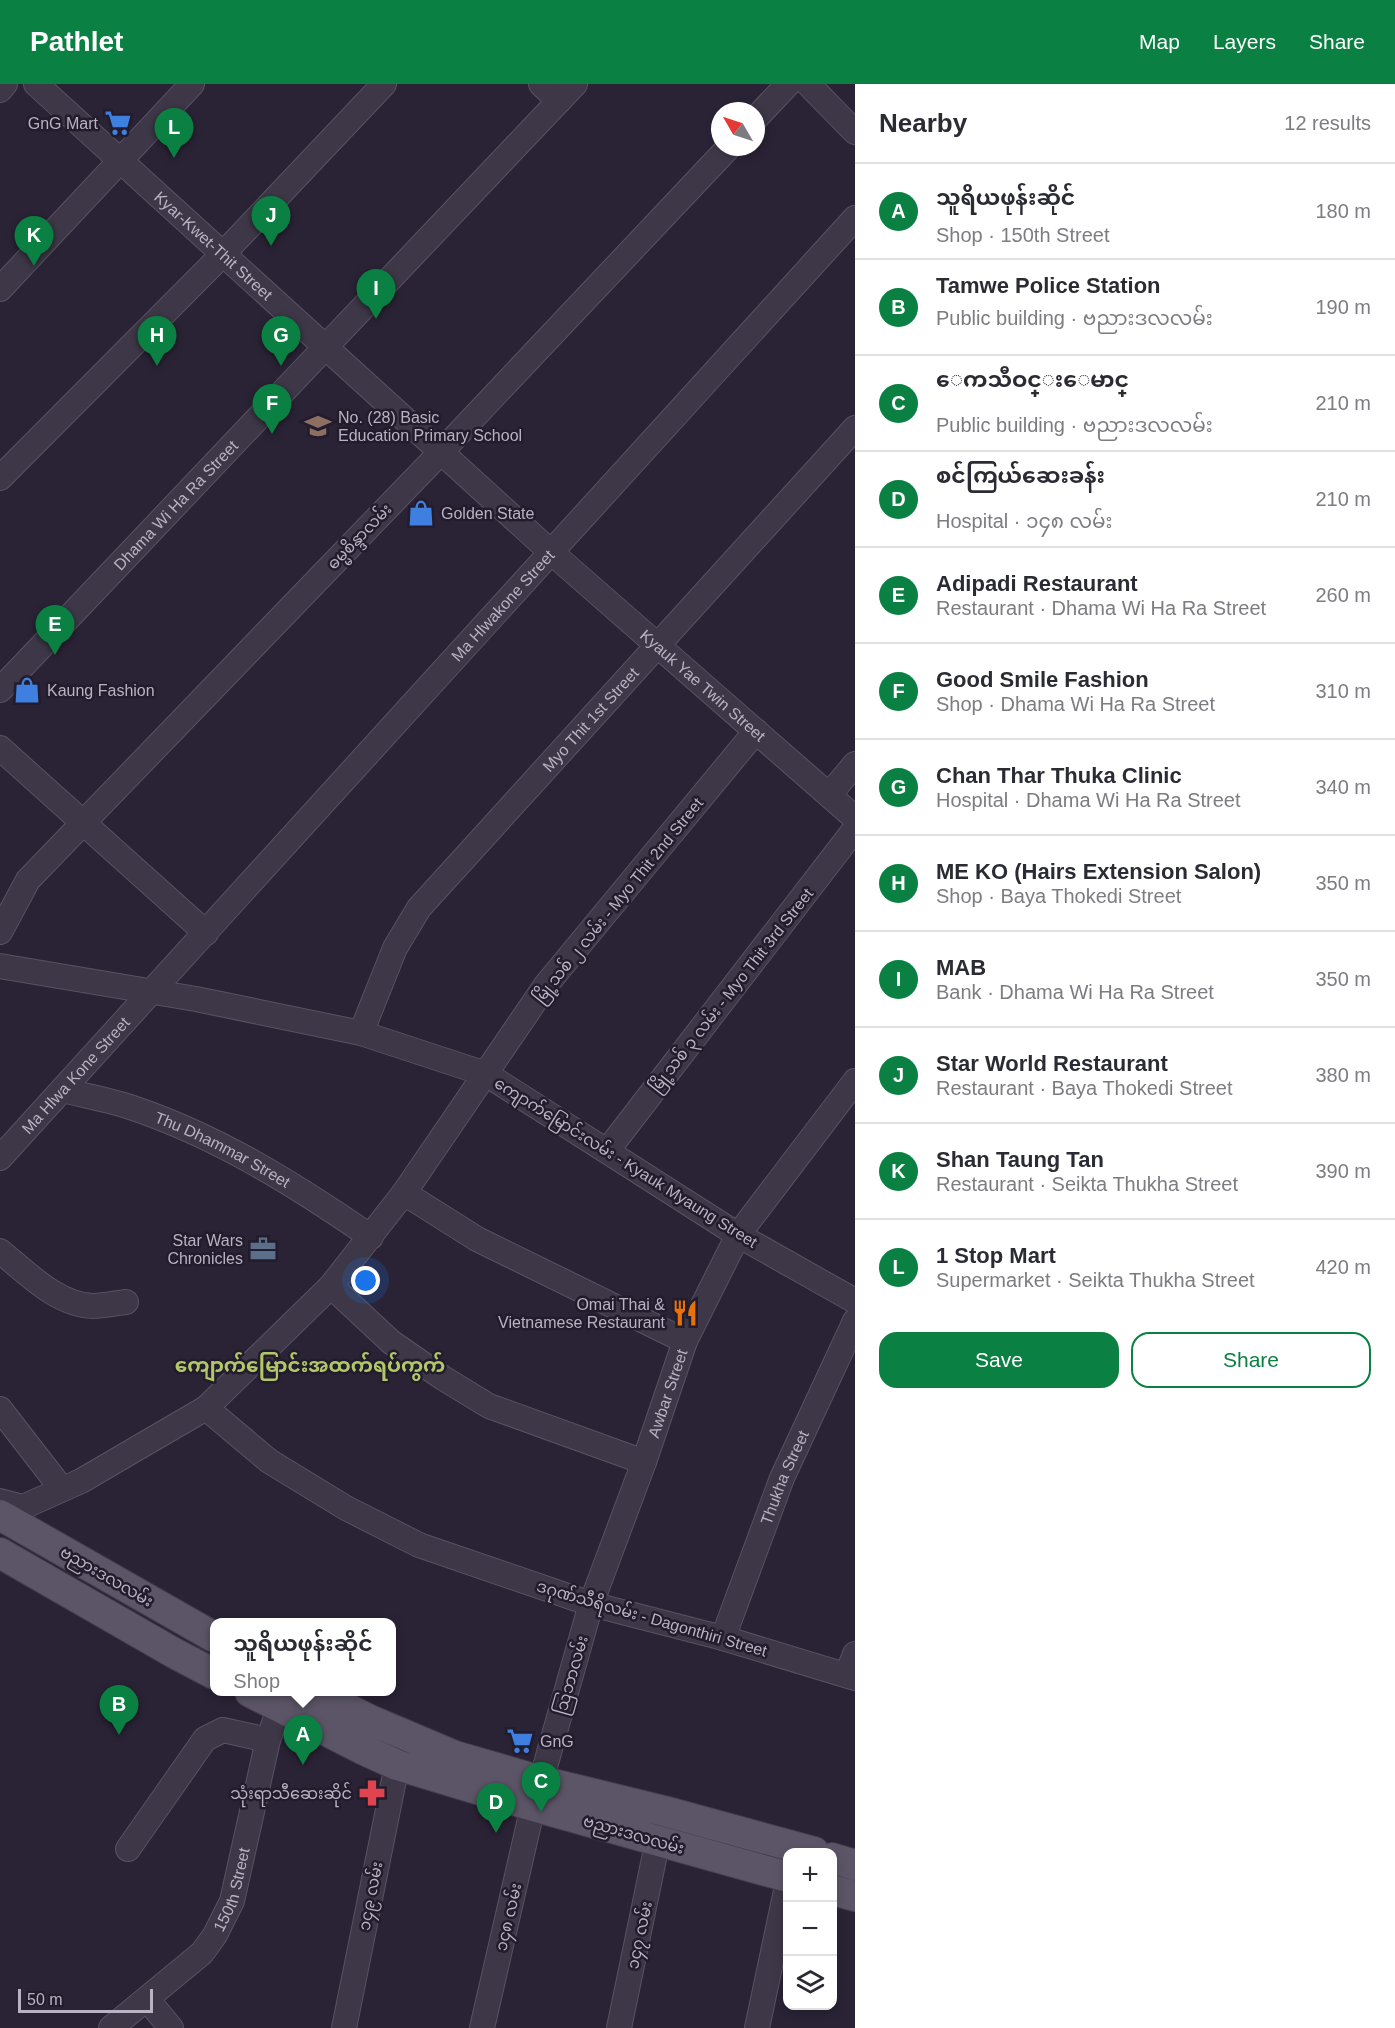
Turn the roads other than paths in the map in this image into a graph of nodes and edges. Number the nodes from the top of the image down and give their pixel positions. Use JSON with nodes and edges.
{"nodes":[{"id":1,"x":6,"y":84,"type":"edge"},
{"id":2,"x":36,"y":84,"type":"edge"},
{"id":3,"x":192,"y":84,"type":"edge"},
{"id":4,"x":384,"y":84,"type":"edge"},
{"id":5,"x":541,"y":84,"type":"edge"},
{"id":6,"x":788,"y":84,"type":"edge"},
{"id":7,"x":808,"y":84,"type":"edge"},
{"id":8,"x":0,"y":90,"type":"edge"},
{"id":9,"x":567,"y":92,"type":"edge"},
{"id":10,"x":765,"y":108,"type":"edge"},
{"id":11,"x":855,"y":132,"type":"edge"},
{"id":12,"x":721,"y":156,"type":"edge"},
{"id":13,"x":121,"y":161,"type":"junction"},
{"id":14,"x":855,"y":218,"type":"edge"},
{"id":15,"x":224,"y":254,"type":"junction"},
{"id":16,"x":0,"y":289,"type":"edge"},
{"id":17,"x":326,"y":346,"type":"junction"},
{"id":18,"x":855,"y":428,"type":"edge"},
{"id":19,"x":441,"y":452,"type":"junction"},
{"id":20,"x":0,"y":478,"type":"edge"},
{"id":21,"x":552,"y":553,"type":"junction"},
{"id":22,"x":658,"y":644,"type":"junction"},
{"id":23,"x":0,"y":690,"type":"edge"},
{"id":24,"x":756,"y":731,"type":"junction"},
{"id":25,"x":0,"y":748,"type":"edge"},
{"id":26,"x":855,"y":764,"type":"edge"},
{"id":27,"x":829,"y":795,"type":"junction"},
{"id":28,"x":855,"y":818,"type":"edge"},
{"id":29,"x":82,"y":823,"type":"junction"},
{"id":30,"x":855,"y":829,"type":"edge"},
{"id":31,"x":0,"y":932,"type":"edge"},
{"id":32,"x":206,"y":933,"type":"junction"},
{"id":33,"x":0,"y":966,"type":"edge"},
{"id":34,"x":150,"y":992,"type":"junction"},
{"id":35,"x":361,"y":1033,"type":"junction"},
{"id":36,"x":486,"y":1074,"type":"junction"},
{"id":37,"x":855,"y":1081,"type":"edge"},
{"id":38,"x":62,"y":1090,"type":"junction"},
{"id":39,"x":607,"y":1151,"type":"junction"},
{"id":40,"x":0,"y":1158,"type":"edge"},
{"id":41,"x":404,"y":1193,"type":"junction"},
{"id":42,"x":738,"y":1235,"type":"junction"},
{"id":43,"x":370,"y":1237,"type":"junction"},
{"id":44,"x":0,"y":1251,"type":"edge"},
{"id":45,"x":331,"y":1286,"type":"junction"},
{"id":46,"x":855,"y":1300,"type":"edge"},
{"id":47,"x":126,"y":1302,"type":"dead end"},
{"id":48,"x":855,"y":1321,"type":"edge"},
{"id":49,"x":685,"y":1341,"type":"junction"},
{"id":50,"x":206,"y":1408,"type":"junction"},
{"id":51,"x":0,"y":1409,"type":"edge"},
{"id":52,"x":644,"y":1462,"type":"junction"},
{"id":53,"x":62,"y":1489,"type":"junction"},
{"id":54,"x":0,"y":1501,"type":"edge"},
{"id":55,"x":0,"y":1515,"type":"edge"},
{"id":56,"x":0,"y":1554,"type":"edge"},
{"id":57,"x":591,"y":1604,"type":"junction"},
{"id":58,"x":210,"y":1635,"type":"edge"},
{"id":59,"x":723,"y":1638,"type":"junction"},
{"id":60,"x":852,"y":1669,"type":"edge"},
{"id":61,"x":210,"y":1672,"type":"edge"},
{"id":62,"x":258,"y":1696,"type":"edge"},
{"id":63,"x":322,"y":1696,"type":"edge"},
{"id":64,"x":279,"y":1706,"type":"junction"},
{"id":65,"x":268,"y":1740,"type":"junction"},
{"id":66,"x":397,"y":1765,"type":"junction"},
{"id":67,"x":537,"y":1793,"type":"junction"},
{"id":68,"x":664,"y":1811,"type":"junction"},
{"id":69,"x":658,"y":1841,"type":"junction"},
{"id":70,"x":799,"y":1848,"type":"edge"},
{"id":71,"x":128,"y":1849,"type":"dead end"},
{"id":72,"x":837,"y":1860,"type":"edge"},
{"id":73,"x":855,"y":1865,"type":"edge"},
{"id":74,"x":783,"y":1878,"type":"edge"},
{"id":75,"x":837,"y":1891,"type":"edge"},
{"id":76,"x":855,"y":1896,"type":"edge"},
{"id":77,"x":783,"y":1902,"type":"edge"},
{"id":78,"x":147,"y":1999,"type":"junction"},
{"id":79,"x":111,"y":2028,"type":"edge"},
{"id":80,"x":171,"y":2028,"type":"edge"},
{"id":81,"x":344,"y":2028,"type":"edge"},
{"id":82,"x":482,"y":2028,"type":"edge"},
{"id":83,"x":620,"y":2028,"type":"edge"},
{"id":84,"x":757,"y":2028,"type":"edge"}],
"edges":[{"from":1,"to":8,"type":"street"},
{"from":2,"to":13,"type":"street","name":"Kyar-Kwet-Thit Street"},
{"from":3,"to":13,"type":"street"},
{"from":4,"to":15,"type":"street"},
{"from":5,"to":9,"type":"street"},
{"from":6,"to":10,"type":"street"},
{"from":7,"to":11,"type":"street"},
{"from":9,"to":17,"type":"street","name":"Dhama Wi Ha Ra Street"},
{"from":12,"to":19,"type":"street","name":"ဓမ္မစိန္ဒာလမ်း"},
{"from":13,"to":15,"type":"street","name":"Kyar-Kwet-Thit Street"},
{"from":13,"to":16,"type":"street"},
{"from":14,"to":21,"type":"street","name":"Ma Hlwakone Street"},
{"from":15,"to":17,"type":"street","name":"Kyar-Kwet-Thit Street"},
{"from":15,"to":20,"type":"street"},
{"from":17,"to":19,"type":"street","name":"Kyar-Kwet-Thit Street"},
{"from":17,"to":23,"type":"street","name":"Dhama Wi Ha Ra Street"},
{"from":18,"to":22,"type":"street","name":"Myo Thit 1st Street"},
{"from":19,"to":21,"type":"street","name":"Kyar-Kwet-Thit Street"},
{"from":19,"to":29,"type":"street","name":"ဓမ္မစိန္ဒာလမ်း"},
{"from":21,"to":22,"type":"street","name":"Kyauk Yae Twin Street"},
{"from":21,"to":32,"type":"street","name":"Ma Hlwakone Street"},
{"from":22,"to":24,"type":"street","name":"Kyauk Yae Twin Street"},
{"from":22,"to":35,"type":"street","name":"Myo Thit 1st Street"},
{"from":24,"to":27,"type":"street","name":"Kyauk Yae Twin Street"},
{"from":24,"to":36,"type":"street","name":"မြို့သစ် ၂ လမ်း - Myo Thit 2nd Street"},
{"from":25,"to":29,"type":"street"},
{"from":26,"to":27,"type":"street"},
{"from":27,"to":28,"type":"street","name":"Kyauk Yae Twin Street"},
{"from":29,"to":31,"type":"street","name":"ဓမ္မစိန္ဒာလမ်း"},
{"from":29,"to":32,"type":"street"},
{"from":30,"to":39,"type":"street","name":"မြို့သစ် ၃ လမ်း - Myo Thit 3rd Street"},
{"from":32,"to":34,"type":"street","name":"Ma Hlwakone Street"},
{"from":33,"to":34,"type":"street","name":"ကျောက်မြောင်းလမ်း - Kyauk Myaung Street"},
{"from":34,"to":35,"type":"street","name":"ကျောက်မြောင်းလမ်း - Kyauk Myaung Street"},
{"from":34,"to":38,"type":"street","name":"Ma Hlwa Kone Street"},
{"from":35,"to":36,"type":"street","name":"ကျောက်မြောင်းလမ်း - Kyauk Myaung Street"},
{"from":36,"to":39,"type":"street","name":"ကျောက်မြောင်းလမ်း - Kyauk Myaung Street"},
{"from":36,"to":41,"type":"street","name":"မြို့သစ် ၂ လမ်း - Myo Thit 2nd Street"},
{"from":37,"to":42,"type":"street","name":"Awbar Street"},
{"from":38,"to":40,"type":"street","name":"Ma Hlwa Kone Street"},
{"from":38,"to":43,"type":"street","name":"Thu Dhammar Street"},
{"from":39,"to":42,"type":"street","name":"ကျောက်မြောင်းလမ်း - Kyauk Myaung Street"},
{"from":41,"to":43,"type":"street","name":"မြို့သစ် ၂ လမ်း - Myo Thit 2nd Street"},
{"from":41,"to":49,"type":"street"},
{"from":42,"to":46,"type":"street","name":"ကျောက်မြောင်းလမ်း - Kyauk Myaung Street"},
{"from":42,"to":49,"type":"street","name":"Awbar Street"},
{"from":43,"to":45,"type":"street","name":"မြို့သစ် ၂ လမ်း - Myo Thit 2nd Street"},
{"from":44,"to":47,"type":"street"},
{"from":45,"to":50,"type":"street","name":"မြို့သစ် ၂ လမ်း - Myo Thit 2nd Street"},
{"from":45,"to":52,"type":"street"},
{"from":48,"to":59,"type":"street","name":"Thukha Street"},
{"from":49,"to":52,"type":"street","name":"Awbar Street"},
{"from":50,"to":53,"type":"street","name":"မြို့သစ် ၂ လမ်း - Myo Thit 2nd Street"},
{"from":50,"to":57,"type":"street","name":"ဒဂုဏ်သီရိလမ်း - Dagonthiri Street"},
{"from":51,"to":53,"type":"street"},
{"from":52,"to":57,"type":"street","name":"Awbar Street"},
{"from":53,"to":54,"type":"street","name":"မြို့သစ် ၂ လမ်း - Myo Thit 2nd Street"},
{"from":55,"to":58,"type":"main road","name":"ဗညားဒလလမ်း"},
{"from":56,"to":61,"type":"main road","name":"ဗညားဒလလမ်း"},
{"from":57,"to":59,"type":"street","name":"ဒဂုဏ်သီရိလမ်း - Dagonthiri Street"},
{"from":57,"to":67,"type":"street","name":"ဩဘာလမ်း"},
{"from":59,"to":60,"type":"street","name":"ဒဂုဏ်သီရိလမ်း - Dagonthiri Street"},
{"from":62,"to":64,"type":"main road","name":"ဗညားဒလလမ်း"},
{"from":63,"to":67,"type":"main road","name":"ဗညားဒလလမ်း"},
{"from":64,"to":65,"type":"street","name":"150th Street"},
{"from":64,"to":66,"type":"main road","name":"ဗညားဒလလမ်း"},
{"from":65,"to":71,"type":"street"},
{"from":65,"to":78,"type":"street","name":"150th Street"},
{"from":66,"to":67,"type":"main road","name":"ဗညားဒလလမ်း"},
{"from":66,"to":81,"type":"street","name":"၁၄၉ လမ်း"},
{"from":67,"to":68,"type":"main road","name":"ဗညားဒလလမ်း"},
{"from":67,"to":69,"type":"main road","name":"ဗညားဒလလမ်း"},
{"from":67,"to":82,"type":"street","name":"၁၄၈ လမ်း"},
{"from":68,"to":69,"type":"street","name":"၁၄၇ လမ်း"},
{"from":68,"to":70,"type":"main road","name":"ဗညားဒလလမ်း"},
{"from":69,"to":74,"type":"main road","name":"ဗညားဒလလမ်း"},
{"from":69,"to":83,"type":"street","name":"၁၄၇ လမ်း"},
{"from":72,"to":73,"type":"main road"},
{"from":75,"to":76,"type":"main road"},
{"from":77,"to":84,"type":"street"},
{"from":78,"to":79,"type":"street","name":"150th Street"},
{"from":78,"to":80,"type":"street"}]}
